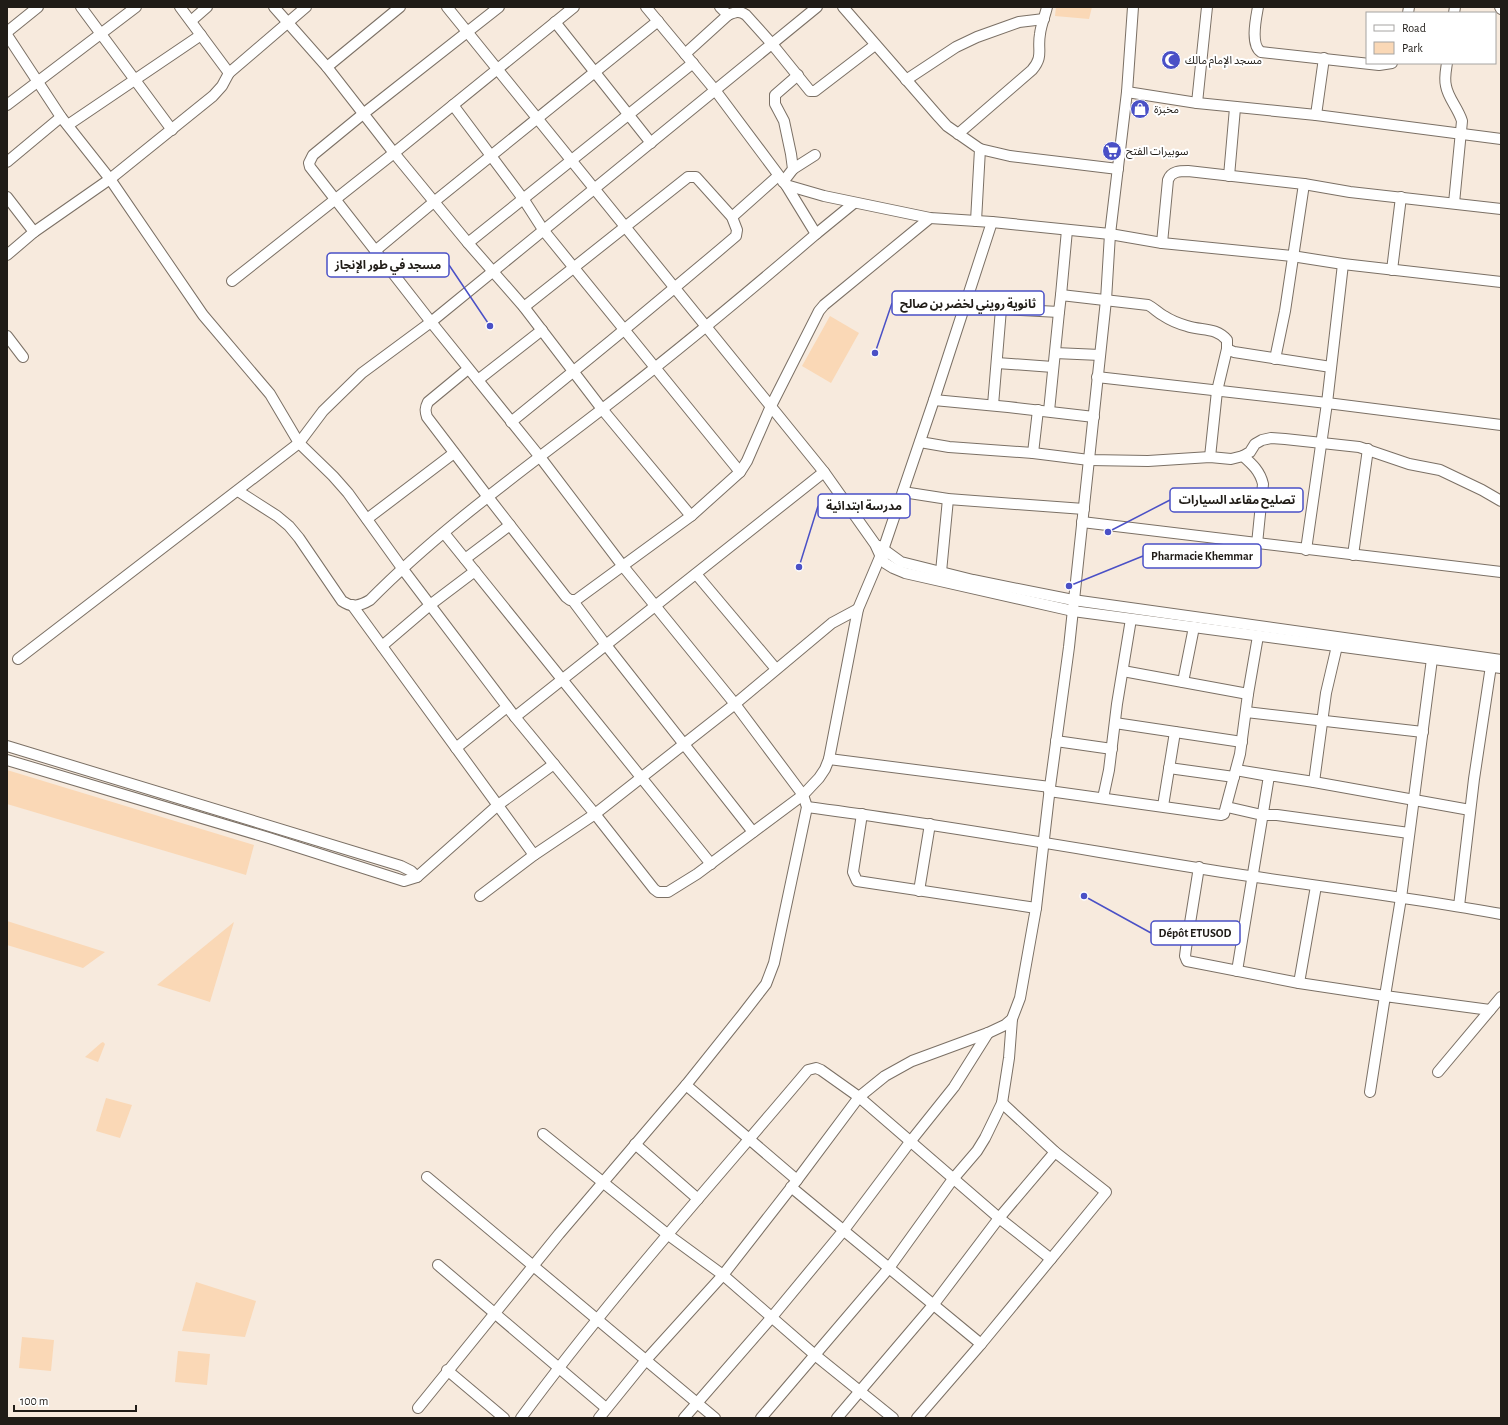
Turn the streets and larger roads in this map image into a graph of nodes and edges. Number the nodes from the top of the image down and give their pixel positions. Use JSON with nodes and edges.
{"nodes":[{"id":1,"x":38,"y":7,"type":"edge"},
{"id":2,"x":81,"y":7,"type":"edge"},
{"id":3,"x":136,"y":7,"type":"edge"},
{"id":4,"x":180,"y":7,"type":"edge"},
{"id":5,"x":207,"y":7,"type":"edge"},
{"id":6,"x":274,"y":7,"type":"edge"},
{"id":7,"x":306,"y":7,"type":"edge"},
{"id":8,"x":400,"y":7,"type":"edge"},
{"id":9,"x":447,"y":7,"type":"edge"},
{"id":10,"x":499,"y":7,"type":"edge"},
{"id":11,"x":574,"y":7,"type":"edge"},
{"id":12,"x":646,"y":7,"type":"edge"},
{"id":13,"x":720,"y":7,"type":"edge"},
{"id":14,"x":817,"y":7,"type":"edge"},
{"id":15,"x":843,"y":7,"type":"edge"},
{"id":16,"x":1047,"y":7,"type":"edge"},
{"id":17,"x":1133,"y":7,"type":"edge"},
{"id":18,"x":1207,"y":7,"type":"edge"},
{"id":19,"x":1258,"y":7,"type":"edge"},
{"id":20,"x":728,"y":16,"type":"junction"},
{"id":21,"x":1044,"y":19,"type":"junction"},
{"id":22,"x":190,"y":21,"type":"junction"},
{"id":23,"x":658,"y":21,"type":"junction"},
{"id":24,"x":287,"y":22,"type":"junction"},
{"id":25,"x":555,"y":22,"type":"junction"},
{"id":26,"x":7,"y":32,"type":"edge"},
{"id":27,"x":468,"y":32,"type":"junction"},
{"id":28,"x":7,"y":35,"type":"edge"},
{"id":29,"x":100,"y":35,"type":"junction"},
{"id":30,"x":201,"y":35,"type":"junction"},
{"id":31,"x":772,"y":44,"type":"junction"},
{"id":32,"x":876,"y":45,"type":"junction"},
{"id":33,"x":685,"y":54,"type":"junction"},
{"id":34,"x":1324,"y":58,"type":"junction"},
{"id":35,"x":693,"y":63,"type":"junction"},
{"id":36,"x":1366,"y":63,"type":"edge"},
{"id":37,"x":1447,"y":64,"type":"edge"},
{"id":38,"x":327,"y":67,"type":"junction"},
{"id":39,"x":497,"y":69,"type":"junction"},
{"id":40,"x":595,"y":72,"type":"junction"},
{"id":41,"x":229,"y":73,"type":"junction"},
{"id":42,"x":798,"y":75,"type":"junction"},
{"id":43,"x":136,"y":80,"type":"junction"},
{"id":44,"x":906,"y":80,"type":"junction"},
{"id":45,"x":38,"y":82,"type":"junction"},
{"id":46,"x":715,"y":90,"type":"junction"},
{"id":47,"x":1127,"y":92,"type":"junction"},
{"id":48,"x":1197,"y":103,"type":"junction"},
{"id":49,"x":7,"y":105,"type":"edge"},
{"id":50,"x":453,"y":105,"type":"junction"},
{"id":51,"x":1235,"y":108,"type":"junction"},
{"id":52,"x":363,"y":114,"type":"junction"},
{"id":53,"x":629,"y":114,"type":"junction"},
{"id":54,"x":1316,"y":115,"type":"junction"},
{"id":55,"x":61,"y":117,"type":"junction"},
{"id":56,"x":537,"y":118,"type":"junction"},
{"id":57,"x":68,"y":125,"type":"junction"},
{"id":58,"x":172,"y":130,"type":"junction"},
{"id":59,"x":958,"y":134,"type":"junction"},
{"id":60,"x":1462,"y":134,"type":"junction"},
{"id":61,"x":1501,"y":139,"type":"edge"},
{"id":62,"x":651,"y":143,"type":"junction"},
{"id":63,"x":980,"y":150,"type":"junction"},
{"id":64,"x":394,"y":153,"type":"junction"},
{"id":65,"x":815,"y":155,"type":"dead end"},
{"id":66,"x":491,"y":156,"type":"junction"},
{"id":67,"x":572,"y":161,"type":"junction"},
{"id":68,"x":7,"y":162,"type":"edge"},
{"id":69,"x":793,"y":169,"type":"junction"},
{"id":70,"x":1118,"y":169,"type":"junction"},
{"id":71,"x":1229,"y":176,"type":"junction"},
{"id":72,"x":110,"y":179,"type":"junction"},
{"id":73,"x":782,"y":181,"type":"junction"},
{"id":74,"x":1304,"y":184,"type":"junction"},
{"id":75,"x":595,"y":189,"type":"junction"},
{"id":76,"x":7,"y":197,"type":"edge"},
{"id":77,"x":1401,"y":197,"type":"junction"},
{"id":78,"x":335,"y":200,"type":"junction"},
{"id":79,"x":524,"y":200,"type":"junction"},
{"id":80,"x":435,"y":201,"type":"junction"},
{"id":81,"x":854,"y":203,"type":"junction"},
{"id":82,"x":1454,"y":203,"type":"junction"},
{"id":83,"x":1501,"y":209,"type":"edge"},
{"id":84,"x":732,"y":217,"type":"junction"},
{"id":85,"x":930,"y":218,"type":"junction"},
{"id":86,"x":976,"y":221,"type":"junction"},
{"id":87,"x":992,"y":222,"type":"junction"},
{"id":88,"x":626,"y":228,"type":"junction"},
{"id":89,"x":1067,"y":230,"type":"junction"},
{"id":90,"x":544,"y":231,"type":"junction"},
{"id":91,"x":34,"y":232,"type":"junction"},
{"id":92,"x":816,"y":234,"type":"junction"},
{"id":93,"x":1110,"y":234,"type":"junction"},
{"id":94,"x":468,"y":243,"type":"junction"},
{"id":95,"x":1162,"y":243,"type":"junction"},
{"id":96,"x":375,"y":252,"type":"junction"},
{"id":97,"x":7,"y":255,"type":"edge"},
{"id":98,"x":1292,"y":256,"type":"junction"},
{"id":99,"x":1343,"y":264,"type":"junction"},
{"id":100,"x":573,"y":268,"type":"junction"},
{"id":101,"x":1392,"y":270,"type":"junction"},
{"id":102,"x":494,"y":271,"type":"junction"},
{"id":103,"x":232,"y":281,"type":"dead end"},
{"id":104,"x":1501,"y":282,"type":"edge"},
{"id":105,"x":675,"y":288,"type":"junction"},
{"id":106,"x":1061,"y":295,"type":"junction"},
{"id":107,"x":1106,"y":300,"type":"junction"},
{"id":108,"x":524,"y":307,"type":"junction"},
{"id":109,"x":965,"y":307,"type":"junction"},
{"id":110,"x":1001,"y":309,"type":"junction"},
{"id":111,"x":1059,"y":312,"type":"junction"},
{"id":112,"x":431,"y":322,"type":"junction"},
{"id":113,"x":706,"y":326,"type":"junction"},
{"id":114,"x":542,"y":330,"type":"junction"},
{"id":115,"x":624,"y":330,"type":"junction"},
{"id":116,"x":7,"y":336,"type":"edge"},
{"id":117,"x":1227,"y":349,"type":"junction"},
{"id":118,"x":1055,"y":353,"type":"junction"},
{"id":119,"x":1100,"y":355,"type":"junction"},
{"id":120,"x":23,"y":357,"type":"dead end"},
{"id":121,"x":1275,"y":359,"type":"junction"},
{"id":122,"x":997,"y":362,"type":"junction"},
{"id":123,"x":1053,"y":367,"type":"junction"},
{"id":124,"x":1331,"y":367,"type":"junction"},
{"id":125,"x":654,"y":368,"type":"junction"},
{"id":126,"x":468,"y":369,"type":"junction"},
{"id":127,"x":574,"y":372,"type":"junction"},
{"id":128,"x":1098,"y":378,"type":"junction"},
{"id":129,"x":478,"y":380,"type":"junction"},
{"id":130,"x":1217,"y":391,"type":"junction"},
{"id":131,"x":934,"y":400,"type":"junction"},
{"id":132,"x":1327,"y":403,"type":"junction"},
{"id":133,"x":993,"y":405,"type":"junction"},
{"id":134,"x":771,"y":406,"type":"junction"},
{"id":135,"x":602,"y":409,"type":"junction"},
{"id":136,"x":1038,"y":410,"type":"junction"},
{"id":137,"x":1049,"y":411,"type":"junction"},
{"id":138,"x":1094,"y":417,"type":"junction"},
{"id":139,"x":511,"y":422,"type":"junction"},
{"id":140,"x":1501,"y":425,"type":"edge"},
{"id":141,"x":920,"y":442,"type":"junction"},
{"id":142,"x":299,"y":443,"type":"junction"},
{"id":143,"x":1322,"y":443,"type":"junction"},
{"id":144,"x":1368,"y":449,"type":"junction"},
{"id":145,"x":454,"y":453,"type":"junction"},
{"id":146,"x":1033,"y":454,"type":"junction"},
{"id":147,"x":1242,"y":456,"type":"junction"},
{"id":148,"x":540,"y":457,"type":"junction"},
{"id":149,"x":1210,"y":457,"type":"junction"},
{"id":150,"x":1089,"y":460,"type":"junction"},
{"id":151,"x":740,"y":472,"type":"junction"},
{"id":152,"x":824,"y":472,"type":"junction"},
{"id":153,"x":238,"y":491,"type":"junction"},
{"id":154,"x":903,"y":492,"type":"junction"},
{"id":155,"x":488,"y":497,"type":"junction"},
{"id":156,"x":948,"y":499,"type":"junction"},
{"id":157,"x":1501,"y":501,"type":"edge"},
{"id":158,"x":1084,"y":509,"type":"junction"},
{"id":159,"x":691,"y":516,"type":"junction"},
{"id":160,"x":367,"y":519,"type":"junction"},
{"id":161,"x":1082,"y":522,"type":"junction"},
{"id":162,"x":510,"y":525,"type":"junction"},
{"id":163,"x":444,"y":533,"type":"junction"},
{"id":164,"x":1257,"y":544,"type":"junction"},
{"id":165,"x":880,"y":550,"type":"junction"},
{"id":166,"x":1306,"y":550,"type":"junction"},
{"id":167,"x":1353,"y":555,"type":"junction"},
{"id":168,"x":465,"y":559,"type":"junction"},
{"id":169,"x":622,"y":565,"type":"junction"},
{"id":170,"x":402,"y":568,"type":"junction"},
{"id":171,"x":475,"y":571,"type":"junction"},
{"id":172,"x":942,"y":572,"type":"junction"},
{"id":173,"x":1501,"y":572,"type":"edge"},
{"id":174,"x":696,"y":574,"type":"junction"},
{"id":175,"x":1073,"y":600,"type":"junction"},
{"id":176,"x":573,"y":601,"type":"junction"},
{"id":177,"x":352,"y":605,"type":"junction"},
{"id":178,"x":430,"y":605,"type":"junction"},
{"id":179,"x":655,"y":606,"type":"junction"},
{"id":180,"x":858,"y":609,"type":"junction"},
{"id":181,"x":1072,"y":611,"type":"junction"},
{"id":182,"x":1131,"y":618,"type":"junction"},
{"id":183,"x":1194,"y":627,"type":"junction"},
{"id":184,"x":1258,"y":636,"type":"junction"},
{"id":185,"x":606,"y":645,"type":"junction"},
{"id":186,"x":382,"y":646,"type":"junction"},
{"id":187,"x":1337,"y":646,"type":"junction"},
{"id":188,"x":18,"y":659,"type":"dead end"},
{"id":189,"x":1432,"y":659,"type":"junction"},
{"id":190,"x":1501,"y":660,"type":"edge"},
{"id":191,"x":1496,"y":667,"type":"edge"},
{"id":192,"x":776,"y":669,"type":"junction"},
{"id":193,"x":1123,"y":671,"type":"junction"},
{"id":194,"x":562,"y":680,"type":"junction"},
{"id":195,"x":1183,"y":682,"type":"junction"},
{"id":196,"x":1248,"y":694,"type":"junction"},
{"id":197,"x":734,"y":704,"type":"junction"},
{"id":198,"x":507,"y":707,"type":"junction"},
{"id":199,"x":1246,"y":712,"type":"junction"},
{"id":200,"x":515,"y":717,"type":"junction"},
{"id":201,"x":1322,"y":721,"type":"junction"},
{"id":202,"x":1115,"y":723,"type":"junction"},
{"id":203,"x":1175,"y":732,"type":"junction"},
{"id":204,"x":1422,"y":732,"type":"junction"},
{"id":205,"x":1056,"y":741,"type":"junction"},
{"id":206,"x":1242,"y":742,"type":"junction"},
{"id":207,"x":684,"y":744,"type":"junction"},
{"id":208,"x":7,"y":746,"type":"edge"},
{"id":209,"x":456,"y":748,"type":"junction"},
{"id":210,"x":1112,"y":749,"type":"junction"},
{"id":211,"x":829,"y":759,"type":"junction"},
{"id":212,"x":7,"y":760,"type":"edge"},
{"id":213,"x":554,"y":764,"type":"junction"},
{"id":214,"x":1169,"y":768,"type":"junction"},
{"id":215,"x":1235,"y":774,"type":"junction"},
{"id":216,"x":641,"y":777,"type":"junction"},
{"id":217,"x":1314,"y":782,"type":"junction"},
{"id":218,"x":1049,"y":789,"type":"junction"},
{"id":219,"x":803,"y":795,"type":"junction"},
{"id":220,"x":1103,"y":798,"type":"junction"},
{"id":221,"x":1413,"y":799,"type":"junction"},
{"id":222,"x":498,"y":805,"type":"junction"},
{"id":223,"x":1163,"y":806,"type":"junction"},
{"id":224,"x":807,"y":807,"type":"junction"},
{"id":225,"x":1227,"y":807,"type":"junction"},
{"id":226,"x":1470,"y":810,"type":"junction"},
{"id":227,"x":594,"y":814,"type":"junction"},
{"id":228,"x":862,"y":814,"type":"junction"},
{"id":229,"x":1262,"y":815,"type":"junction"},
{"id":230,"x":930,"y":824,"type":"junction"},
{"id":231,"x":753,"y":832,"type":"junction"},
{"id":232,"x":1409,"y":834,"type":"junction"},
{"id":233,"x":1044,"y":842,"type":"junction"},
{"id":234,"x":534,"y":855,"type":"junction"},
{"id":235,"x":711,"y":864,"type":"junction"},
{"id":236,"x":1199,"y":868,"type":"junction"},
{"id":237,"x":1253,"y":876,"type":"junction"},
{"id":238,"x":417,"y":877,"type":"junction"},
{"id":239,"x":1316,"y":886,"type":"junction"},
{"id":240,"x":919,"y":891,"type":"junction"},
{"id":241,"x":480,"y":896,"type":"dead end"},
{"id":242,"x":1401,"y":898,"type":"junction"},
{"id":243,"x":1459,"y":906,"type":"junction"},
{"id":244,"x":1036,"y":908,"type":"junction"},
{"id":245,"x":1501,"y":914,"type":"edge"},
{"id":246,"x":1237,"y":971,"type":"junction"},
{"id":247,"x":1299,"y":983,"type":"junction"},
{"id":248,"x":1385,"y":996,"type":"junction"},
{"id":249,"x":1500,"y":1001,"type":"edge"},
{"id":250,"x":1490,"y":1010,"type":"junction"},
{"id":251,"x":1012,"y":1019,"type":"junction"},
{"id":252,"x":988,"y":1033,"type":"junction"},
{"id":253,"x":1438,"y":1072,"type":"dead end"},
{"id":254,"x":686,"y":1085,"type":"junction"},
{"id":255,"x":1370,"y":1092,"type":"dead end"},
{"id":256,"x":859,"y":1097,"type":"junction"},
{"id":257,"x":1002,"y":1103,"type":"junction"},
{"id":258,"x":543,"y":1134,"type":"dead end"},
{"id":259,"x":750,"y":1139,"type":"junction"},
{"id":260,"x":910,"y":1142,"type":"junction"},
{"id":261,"x":635,"y":1144,"type":"junction"},
{"id":262,"x":1055,"y":1152,"type":"junction"},
{"id":263,"x":427,"y":1177,"type":"dead end"},
{"id":264,"x":953,"y":1179,"type":"junction"},
{"id":265,"x":602,"y":1182,"type":"junction"},
{"id":266,"x":794,"y":1183,"type":"junction"},
{"id":267,"x":698,"y":1199,"type":"junction"},
{"id":268,"x":999,"y":1218,"type":"junction"},
{"id":269,"x":844,"y":1230,"type":"junction"},
{"id":270,"x":667,"y":1234,"type":"junction"},
{"id":271,"x":1051,"y":1259,"type":"junction"},
{"id":272,"x":438,"y":1265,"type":"dead end"},
{"id":273,"x":533,"y":1266,"type":"junction"},
{"id":274,"x":889,"y":1268,"type":"junction"},
{"id":275,"x":723,"y":1275,"type":"junction"},
{"id":276,"x":934,"y":1304,"type":"junction"},
{"id":277,"x":493,"y":1314,"type":"junction"},
{"id":278,"x":772,"y":1316,"type":"junction"},
{"id":279,"x":598,"y":1320,"type":"junction"},
{"id":280,"x":981,"y":1344,"type":"junction"},
{"id":281,"x":815,"y":1355,"type":"junction"},
{"id":282,"x":646,"y":1360,"type":"junction"},
{"id":283,"x":558,"y":1369,"type":"junction"},
{"id":284,"x":447,"y":1370,"type":"junction"},
{"id":285,"x":860,"y":1392,"type":"junction"},
{"id":286,"x":696,"y":1403,"type":"junction"},
{"id":287,"x":418,"y":1408,"type":"dead end"},
{"id":288,"x":606,"y":1408,"type":"junction"},
{"id":289,"x":504,"y":1418,"type":"edge"},
{"id":290,"x":521,"y":1418,"type":"edge"},
{"id":291,"x":599,"y":1418,"type":"edge"},
{"id":292,"x":684,"y":1418,"type":"edge"},
{"id":293,"x":715,"y":1418,"type":"edge"},
{"id":294,"x":761,"y":1418,"type":"edge"},
{"id":295,"x":837,"y":1418,"type":"edge"},
{"id":296,"x":893,"y":1418,"type":"edge"},
{"id":297,"x":917,"y":1418,"type":"edge"}],
"edges":[{"from":1,"to":26,"type":"street"},
{"from":2,"to":29,"type":"street"},
{"from":3,"to":29,"type":"street"},
{"from":4,"to":22,"type":"street"},
{"from":5,"to":22,"type":"street"},
{"from":6,"to":24,"type":"street"},
{"from":7,"to":24,"type":"street"},
{"from":8,"to":38,"type":"street"},
{"from":9,"to":27,"type":"street"},
{"from":10,"to":27,"type":"street"},
{"from":11,"to":25,"type":"street"},
{"from":12,"to":23,"type":"street"},
{"from":13,"to":20,"type":"street"},
{"from":14,"to":31,"type":"street"},
{"from":15,"to":32,"type":"street"},
{"from":16,"to":21,"type":"street"},
{"from":17,"to":47,"type":"street"},
{"from":18,"to":48,"type":"street"},
{"from":19,"to":34,"type":"street"},
{"from":20,"to":31,"type":"street"},
{"from":20,"to":33,"type":"street"},
{"from":21,"to":44,"type":"street"},
{"from":21,"to":59,"type":"street"},
{"from":22,"to":30,"type":"street"},
{"from":23,"to":33,"type":"street"},
{"from":23,"to":40,"type":"street"},
{"from":24,"to":38,"type":"street"},
{"from":24,"to":41,"type":"street"},
{"from":25,"to":39,"type":"street"},
{"from":25,"to":40,"type":"street"},
{"from":27,"to":39,"type":"street"},
{"from":27,"to":52,"type":"street"},
{"from":28,"to":45,"type":"street"},
{"from":29,"to":43,"type":"street"},
{"from":29,"to":45,"type":"street"},
{"from":30,"to":41,"type":"street"},
{"from":30,"to":43,"type":"street"},
{"from":31,"to":42,"type":"street"},
{"from":31,"to":46,"type":"street"},
{"from":32,"to":42,"type":"street"},
{"from":32,"to":44,"type":"street"},
{"from":33,"to":35,"type":"street"},
{"from":34,"to":36,"type":"street"},
{"from":34,"to":54,"type":"street"},
{"from":35,"to":46,"type":"street"},
{"from":35,"to":53,"type":"street"},
{"from":37,"to":60,"type":"street"},
{"from":38,"to":52,"type":"street"},
{"from":39,"to":50,"type":"street"},
{"from":39,"to":56,"type":"street"},
{"from":40,"to":53,"type":"street"},
{"from":40,"to":56,"type":"street"},
{"from":41,"to":58,"type":"street"},
{"from":42,"to":69,"type":"street"},
{"from":43,"to":57,"type":"street"},
{"from":43,"to":58,"type":"street"},
{"from":44,"to":59,"type":"street"},
{"from":45,"to":49,"type":"street"},
{"from":45,"to":55,"type":"street"},
{"from":46,"to":62,"type":"street"},
{"from":46,"to":73,"type":"street"},
{"from":47,"to":48,"type":"street"},
{"from":47,"to":70,"type":"street"},
{"from":48,"to":51,"type":"street"},
{"from":50,"to":64,"type":"street"},
{"from":50,"to":66,"type":"street"},
{"from":51,"to":54,"type":"street"},
{"from":51,"to":71,"type":"street"},
{"from":52,"to":64,"type":"street"},
{"from":52,"to":78,"type":"street"},
{"from":53,"to":62,"type":"street"},
{"from":53,"to":67,"type":"street"},
{"from":54,"to":60,"type":"street"},
{"from":55,"to":57,"type":"street"},
{"from":55,"to":68,"type":"street"},
{"from":56,"to":66,"type":"street"},
{"from":56,"to":67,"type":"street"},
{"from":57,"to":72,"type":"street"},
{"from":58,"to":72,"type":"street"},
{"from":59,"to":63,"type":"street"},
{"from":60,"to":61,"type":"street"},
{"from":60,"to":82,"type":"street"},
{"from":62,"to":75,"type":"street"},
{"from":63,"to":70,"type":"street"},
{"from":63,"to":86,"type":"street"},
{"from":64,"to":78,"type":"street"},
{"from":64,"to":80,"type":"street"},
{"from":65,"to":69,"type":"street"},
{"from":66,"to":79,"type":"street"},
{"from":66,"to":80,"type":"street"},
{"from":67,"to":75,"type":"street"},
{"from":67,"to":79,"type":"street"},
{"from":69,"to":73,"type":"street"},
{"from":70,"to":93,"type":"street"},
{"from":71,"to":74,"type":"street"},
{"from":71,"to":95,"type":"street"},
{"from":72,"to":91,"type":"street"},
{"from":72,"to":142,"type":"street"},
{"from":73,"to":81,"type":"street"},
{"from":73,"to":84,"type":"street"},
{"from":73,"to":92,"type":"street"},
{"from":74,"to":77,"type":"street"},
{"from":74,"to":98,"type":"street"},
{"from":75,"to":88,"type":"street"},
{"from":75,"to":90,"type":"street"},
{"from":76,"to":91,"type":"street"},
{"from":77,"to":82,"type":"street"},
{"from":77,"to":101,"type":"street"},
{"from":78,"to":96,"type":"street"},
{"from":78,"to":103,"type":"street"},
{"from":79,"to":90,"type":"street"},
{"from":79,"to":94,"type":"street"},
{"from":80,"to":94,"type":"street"},
{"from":80,"to":96,"type":"street"},
{"from":81,"to":85,"type":"street"},
{"from":81,"to":92,"type":"street"},
{"from":82,"to":83,"type":"street"},
{"from":84,"to":88,"type":"street"},
{"from":84,"to":105,"type":"street"},
{"from":85,"to":86,"type":"street"},
{"from":85,"to":134,"type":"street"},
{"from":86,"to":87,"type":"street"},
{"from":87,"to":89,"type":"street"},
{"from":87,"to":109,"type":"street"},
{"from":88,"to":100,"type":"street"},
{"from":88,"to":105,"type":"street"},
{"from":89,"to":93,"type":"street"},
{"from":89,"to":106,"type":"street"},
{"from":90,"to":100,"type":"street"},
{"from":90,"to":102,"type":"street"},
{"from":91,"to":97,"type":"street"},
{"from":92,"to":113,"type":"street"},
{"from":93,"to":95,"type":"street"},
{"from":93,"to":107,"type":"street"},
{"from":94,"to":102,"type":"street"},
{"from":95,"to":98,"type":"street"},
{"from":96,"to":112,"type":"street"},
{"from":98,"to":99,"type":"street"},
{"from":98,"to":121,"type":"street"},
{"from":99,"to":101,"type":"street"},
{"from":99,"to":124,"type":"street"},
{"from":100,"to":108,"type":"street"},
{"from":100,"to":115,"type":"street"},
{"from":101,"to":104,"type":"street"},
{"from":102,"to":108,"type":"street"},
{"from":102,"to":112,"type":"street"},
{"from":105,"to":113,"type":"street"},
{"from":105,"to":115,"type":"street"},
{"from":106,"to":107,"type":"street"},
{"from":106,"to":111,"type":"street"},
{"from":107,"to":117,"type":"street"},
{"from":107,"to":119,"type":"street"},
{"from":108,"to":114,"type":"street"},
{"from":109,"to":110,"type":"street"},
{"from":109,"to":131,"type":"street"},
{"from":110,"to":111,"type":"street"},
{"from":110,"to":122,"type":"street"},
{"from":111,"to":118,"type":"street"},
{"from":112,"to":126,"type":"street"},
{"from":112,"to":142,"type":"street"},
{"from":113,"to":125,"type":"street"},
{"from":113,"to":134,"type":"street"},
{"from":114,"to":127,"type":"street"},
{"from":114,"to":129,"type":"street"},
{"from":115,"to":125,"type":"street"},
{"from":115,"to":127,"type":"street"},
{"from":116,"to":120,"type":"street"},
{"from":117,"to":121,"type":"street"},
{"from":117,"to":130,"type":"street"},
{"from":118,"to":119,"type":"street"},
{"from":118,"to":123,"type":"street"},
{"from":119,"to":128,"type":"street"},
{"from":121,"to":124,"type":"street"},
{"from":122,"to":123,"type":"street"},
{"from":122,"to":133,"type":"street"},
{"from":123,"to":137,"type":"street"},
{"from":124,"to":132,"type":"street"},
{"from":125,"to":135,"type":"street"},
{"from":125,"to":151,"type":"street"},
{"from":126,"to":129,"type":"street"},
{"from":126,"to":145,"type":"street"},
{"from":127,"to":135,"type":"street"},
{"from":127,"to":139,"type":"street"},
{"from":128,"to":130,"type":"street"},
{"from":128,"to":138,"type":"street"},
{"from":129,"to":139,"type":"street"},
{"from":130,"to":132,"type":"street"},
{"from":130,"to":149,"type":"street"},
{"from":131,"to":133,"type":"street"},
{"from":131,"to":141,"type":"street"},
{"from":132,"to":140,"type":"street"},
{"from":132,"to":143,"type":"street"},
{"from":133,"to":136,"type":"street"},
{"from":134,"to":151,"type":"street"},
{"from":134,"to":152,"type":"street"},
{"from":135,"to":148,"type":"street"},
{"from":135,"to":159,"type":"street"},
{"from":136,"to":137,"type":"street"},
{"from":136,"to":146,"type":"street"},
{"from":137,"to":138,"type":"street"},
{"from":138,"to":150,"type":"street"},
{"from":139,"to":148,"type":"street"},
{"from":141,"to":146,"type":"street"},
{"from":141,"to":154,"type":"street"},
{"from":142,"to":153,"type":"street"},
{"from":142,"to":160,"type":"street"},
{"from":143,"to":144,"type":"street"},
{"from":143,"to":147,"type":"street"},
{"from":143,"to":166,"type":"street"},
{"from":144,"to":157,"type":"street"},
{"from":144,"to":167,"type":"street"},
{"from":145,"to":155,"type":"street"},
{"from":145,"to":160,"type":"street"},
{"from":146,"to":150,"type":"street"},
{"from":147,"to":149,"type":"street"},
{"from":147,"to":164,"type":"street"},
{"from":148,"to":155,"type":"street"},
{"from":148,"to":169,"type":"street"},
{"from":149,"to":150,"type":"street"},
{"from":150,"to":158,"type":"street"},
{"from":151,"to":159,"type":"street"},
{"from":152,"to":165,"type":"street"},
{"from":152,"to":174,"type":"street"},
{"from":153,"to":177,"type":"street"},
{"from":153,"to":188,"type":"street"},
{"from":154,"to":156,"type":"street"},
{"from":154,"to":165,"type":"street"},
{"from":155,"to":162,"type":"street"},
{"from":155,"to":163,"type":"street"},
{"from":156,"to":158,"type":"street"},
{"from":156,"to":172,"type":"street"},
{"from":158,"to":161,"type":"street"},
{"from":159,"to":169,"type":"street"},
{"from":160,"to":170,"type":"street"},
{"from":161,"to":164,"type":"street"},
{"from":161,"to":175,"type":"street"},
{"from":162,"to":168,"type":"street"},
{"from":162,"to":176,"type":"street"},
{"from":163,"to":168,"type":"street"},
{"from":163,"to":170,"type":"street"},
{"from":164,"to":166,"type":"street"},
{"from":165,"to":172,"type":"street"},
{"from":165,"to":180,"type":"street"},
{"from":165,"to":181,"type":"street"},
{"from":166,"to":167,"type":"street"},
{"from":167,"to":173,"type":"street"},
{"from":168,"to":171,"type":"street"},
{"from":169,"to":176,"type":"street"},
{"from":169,"to":179,"type":"street"},
{"from":170,"to":177,"type":"street"},
{"from":170,"to":178,"type":"street"},
{"from":171,"to":178,"type":"street"},
{"from":171,"to":194,"type":"street"},
{"from":172,"to":175,"type":"street"},
{"from":174,"to":179,"type":"street"},
{"from":174,"to":192,"type":"street"},
{"from":175,"to":181,"type":"street"},
{"from":175,"to":190,"type":"street"},
{"from":176,"to":185,"type":"street"},
{"from":177,"to":186,"type":"street"},
{"from":178,"to":186,"type":"street"},
{"from":178,"to":198,"type":"street"},
{"from":179,"to":185,"type":"street"},
{"from":179,"to":197,"type":"street"},
{"from":180,"to":192,"type":"street"},
{"from":180,"to":211,"type":"street"},
{"from":181,"to":182,"type":"street"},
{"from":181,"to":205,"type":"street"},
{"from":182,"to":183,"type":"street"},
{"from":182,"to":193,"type":"street"},
{"from":183,"to":184,"type":"street"},
{"from":183,"to":195,"type":"street"},
{"from":184,"to":187,"type":"street"},
{"from":184,"to":196,"type":"street"},
{"from":185,"to":194,"type":"street"},
{"from":185,"to":207,"type":"street"},
{"from":186,"to":209,"type":"street"},
{"from":187,"to":189,"type":"street"},
{"from":187,"to":201,"type":"street"},
{"from":189,"to":191,"type":"street"},
{"from":189,"to":204,"type":"street"},
{"from":191,"to":226,"type":"street"},
{"from":192,"to":197,"type":"street"},
{"from":193,"to":195,"type":"street"},
{"from":193,"to":202,"type":"street"},
{"from":194,"to":200,"type":"street"},
{"from":194,"to":216,"type":"street"},
{"from":195,"to":196,"type":"street"},
{"from":196,"to":199,"type":"street"},
{"from":197,"to":207,"type":"street"},
{"from":197,"to":219,"type":"street"},
{"from":198,"to":200,"type":"street"},
{"from":198,"to":209,"type":"street"},
{"from":199,"to":201,"type":"street"},
{"from":199,"to":206,"type":"street"},
{"from":200,"to":213,"type":"street"},
{"from":201,"to":204,"type":"street"},
{"from":201,"to":217,"type":"street"},
{"from":202,"to":203,"type":"street"},
{"from":202,"to":210,"type":"street"},
{"from":203,"to":206,"type":"street"},
{"from":203,"to":214,"type":"street"},
{"from":204,"to":221,"type":"street"},
{"from":205,"to":210,"type":"street"},
{"from":205,"to":218,"type":"street"},
{"from":206,"to":215,"type":"street"},
{"from":207,"to":216,"type":"street"},
{"from":207,"to":231,"type":"street"},
{"from":208,"to":238,"type":"street"},
{"from":209,"to":222,"type":"street"},
{"from":210,"to":220,"type":"street"},
{"from":211,"to":218,"type":"street"},
{"from":211,"to":219,"type":"street"},
{"from":212,"to":238,"type":"street"},
{"from":213,"to":222,"type":"street"},
{"from":213,"to":227,"type":"street"},
{"from":214,"to":215,"type":"street"},
{"from":214,"to":223,"type":"street"},
{"from":215,"to":217,"type":"street"},
{"from":215,"to":225,"type":"street"},
{"from":215,"to":229,"type":"street"},
{"from":216,"to":227,"type":"street"},
{"from":216,"to":235,"type":"street"},
{"from":217,"to":221,"type":"street"},
{"from":218,"to":220,"type":"street"},
{"from":218,"to":233,"type":"street"},
{"from":219,"to":224,"type":"street"},
{"from":219,"to":231,"type":"street"},
{"from":220,"to":223,"type":"street"},
{"from":221,"to":226,"type":"street"},
{"from":221,"to":232,"type":"street"},
{"from":222,"to":234,"type":"street"},
{"from":222,"to":238,"type":"street"},
{"from":223,"to":225,"type":"street"},
{"from":224,"to":228,"type":"street"},
{"from":224,"to":254,"type":"street"},
{"from":225,"to":229,"type":"street"},
{"from":226,"to":243,"type":"street"},
{"from":227,"to":234,"type":"street"},
{"from":227,"to":235,"type":"street"},
{"from":228,"to":230,"type":"street"},
{"from":228,"to":240,"type":"street"},
{"from":229,"to":232,"type":"street"},
{"from":229,"to":237,"type":"street"},
{"from":230,"to":233,"type":"street"},
{"from":230,"to":240,"type":"street"},
{"from":231,"to":235,"type":"street"},
{"from":232,"to":242,"type":"street"},
{"from":233,"to":236,"type":"street"},
{"from":233,"to":244,"type":"street"},
{"from":234,"to":241,"type":"street"},
{"from":236,"to":237,"type":"street"},
{"from":236,"to":246,"type":"street"},
{"from":237,"to":239,"type":"street"},
{"from":237,"to":246,"type":"street"},
{"from":239,"to":242,"type":"street"},
{"from":239,"to":247,"type":"street"},
{"from":240,"to":244,"type":"street"},
{"from":242,"to":243,"type":"street"},
{"from":242,"to":248,"type":"street"},
{"from":243,"to":245,"type":"street"},
{"from":244,"to":251,"type":"street"},
{"from":246,"to":247,"type":"street"},
{"from":247,"to":248,"type":"street"},
{"from":248,"to":250,"type":"street"},
{"from":248,"to":255,"type":"street"},
{"from":249,"to":250,"type":"street"},
{"from":250,"to":253,"type":"street"},
{"from":251,"to":252,"type":"street"},
{"from":251,"to":257,"type":"street"},
{"from":252,"to":256,"type":"street"},
{"from":252,"to":260,"type":"street"},
{"from":254,"to":259,"type":"street"},
{"from":254,"to":261,"type":"street"},
{"from":256,"to":259,"type":"street"},
{"from":256,"to":260,"type":"street"},
{"from":256,"to":266,"type":"street"},
{"from":257,"to":262,"type":"street"},
{"from":257,"to":264,"type":"street"},
{"from":258,"to":265,"type":"street"},
{"from":259,"to":266,"type":"street"},
{"from":259,"to":267,"type":"street"},
{"from":260,"to":264,"type":"street"},
{"from":260,"to":269,"type":"street"},
{"from":261,"to":265,"type":"street"},
{"from":261,"to":267,"type":"street"},
{"from":262,"to":268,"type":"street"},
{"from":262,"to":271,"type":"street"},
{"from":263,"to":273,"type":"street"},
{"from":264,"to":268,"type":"street"},
{"from":264,"to":274,"type":"street"},
{"from":265,"to":270,"type":"street"},
{"from":265,"to":273,"type":"street"},
{"from":266,"to":269,"type":"street"},
{"from":266,"to":275,"type":"street"},
{"from":267,"to":270,"type":"street"},
{"from":268,"to":271,"type":"street"},
{"from":268,"to":276,"type":"street"},
{"from":269,"to":274,"type":"street"},
{"from":269,"to":278,"type":"street"},
{"from":270,"to":275,"type":"street"},
{"from":270,"to":279,"type":"street"},
{"from":271,"to":280,"type":"street"},
{"from":272,"to":277,"type":"street"},
{"from":273,"to":277,"type":"street"},
{"from":273,"to":279,"type":"street"},
{"from":274,"to":276,"type":"street"},
{"from":274,"to":281,"type":"street"},
{"from":275,"to":278,"type":"street"},
{"from":275,"to":282,"type":"street"},
{"from":276,"to":280,"type":"street"},
{"from":276,"to":285,"type":"street"},
{"from":277,"to":283,"type":"street"},
{"from":277,"to":284,"type":"street"},
{"from":278,"to":281,"type":"street"},
{"from":278,"to":286,"type":"street"},
{"from":279,"to":282,"type":"street"},
{"from":279,"to":283,"type":"street"},
{"from":280,"to":297,"type":"street"},
{"from":281,"to":285,"type":"street"},
{"from":281,"to":294,"type":"street"},
{"from":282,"to":286,"type":"street"},
{"from":282,"to":288,"type":"street"},
{"from":283,"to":288,"type":"street"},
{"from":283,"to":290,"type":"street"},
{"from":284,"to":287,"type":"street"},
{"from":284,"to":289,"type":"street"},
{"from":285,"to":295,"type":"street"},
{"from":285,"to":296,"type":"street"},
{"from":286,"to":292,"type":"street"},
{"from":286,"to":293,"type":"street"},
{"from":288,"to":291,"type":"street"}]}
